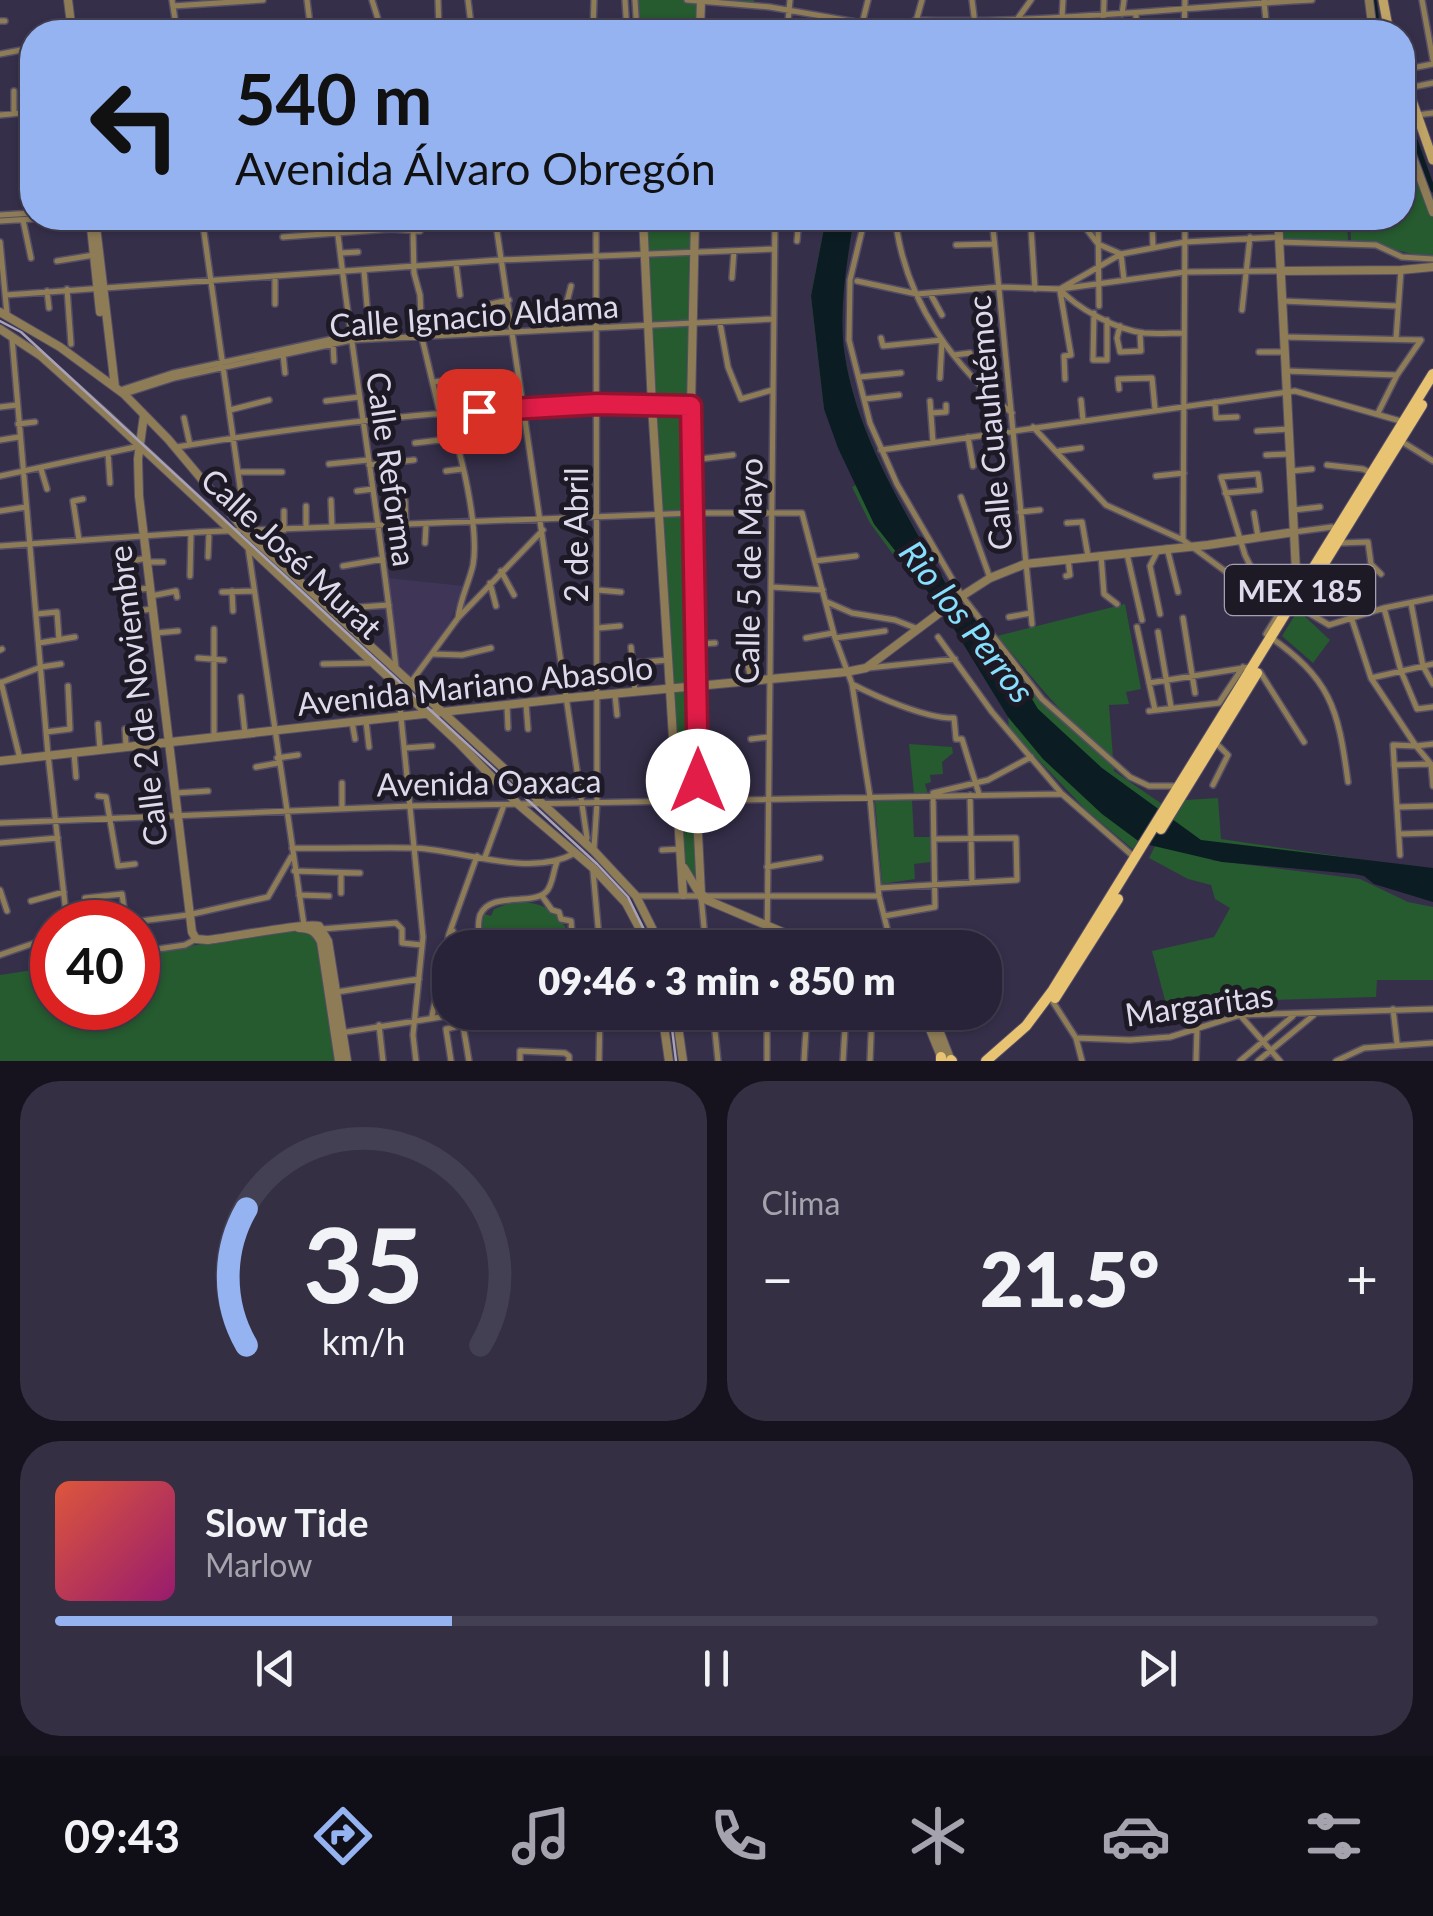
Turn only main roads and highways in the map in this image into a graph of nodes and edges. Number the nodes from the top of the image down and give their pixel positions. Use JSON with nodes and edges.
{"nodes":[{"id":1,"x":1415,"y":109,"type":"edge"},
{"id":2,"x":1433,"y":160,"type":"edge"},
{"id":3,"x":1433,"y":374,"type":"edge"},
{"id":4,"x":1433,"y":387,"type":"edge"},
{"id":5,"x":1408,"y":423,"type":"junction"},
{"id":6,"x":1339,"y":536,"type":"junction"},
{"id":7,"x":1302,"y":586,"type":"junction"},
{"id":8,"x":1213,"y":740,"type":"junction"},
{"id":9,"x":1170,"y":807,"type":"junction"},
{"id":10,"x":1140,"y":854,"type":"junction"},
{"id":11,"x":986,"y":1061,"type":"edge"},
{"id":12,"x":996,"y":1061,"type":"edge"}],
"edges":[{"from":1,"to":2,"type":"main road"},
{"from":3,"to":5,"type":"main road","number":"MEX 185"},
{"from":4,"to":5,"type":"main road","number":"MEX 185"},
{"from":5,"to":6,"type":"main road","number":"MEX 185"},
{"from":5,"to":6,"type":"main road","number":"MEX 185"},
{"from":6,"to":7,"type":"main road","number":"MEX 185"},
{"from":6,"to":7,"type":"main road","number":"MEX 185"},
{"from":7,"to":8,"type":"main road","number":"MEX 185"},
{"from":8,"to":9,"type":"main road","number":"MEX 185"},
{"from":8,"to":9,"type":"main road","number":"MEX 185"},
{"from":9,"to":10,"type":"main road","number":"MEX 185"},
{"from":10,"to":11,"type":"main road","number":"MEX 185"},
{"from":10,"to":12,"type":"main road","number":"MEX 185"}]}
